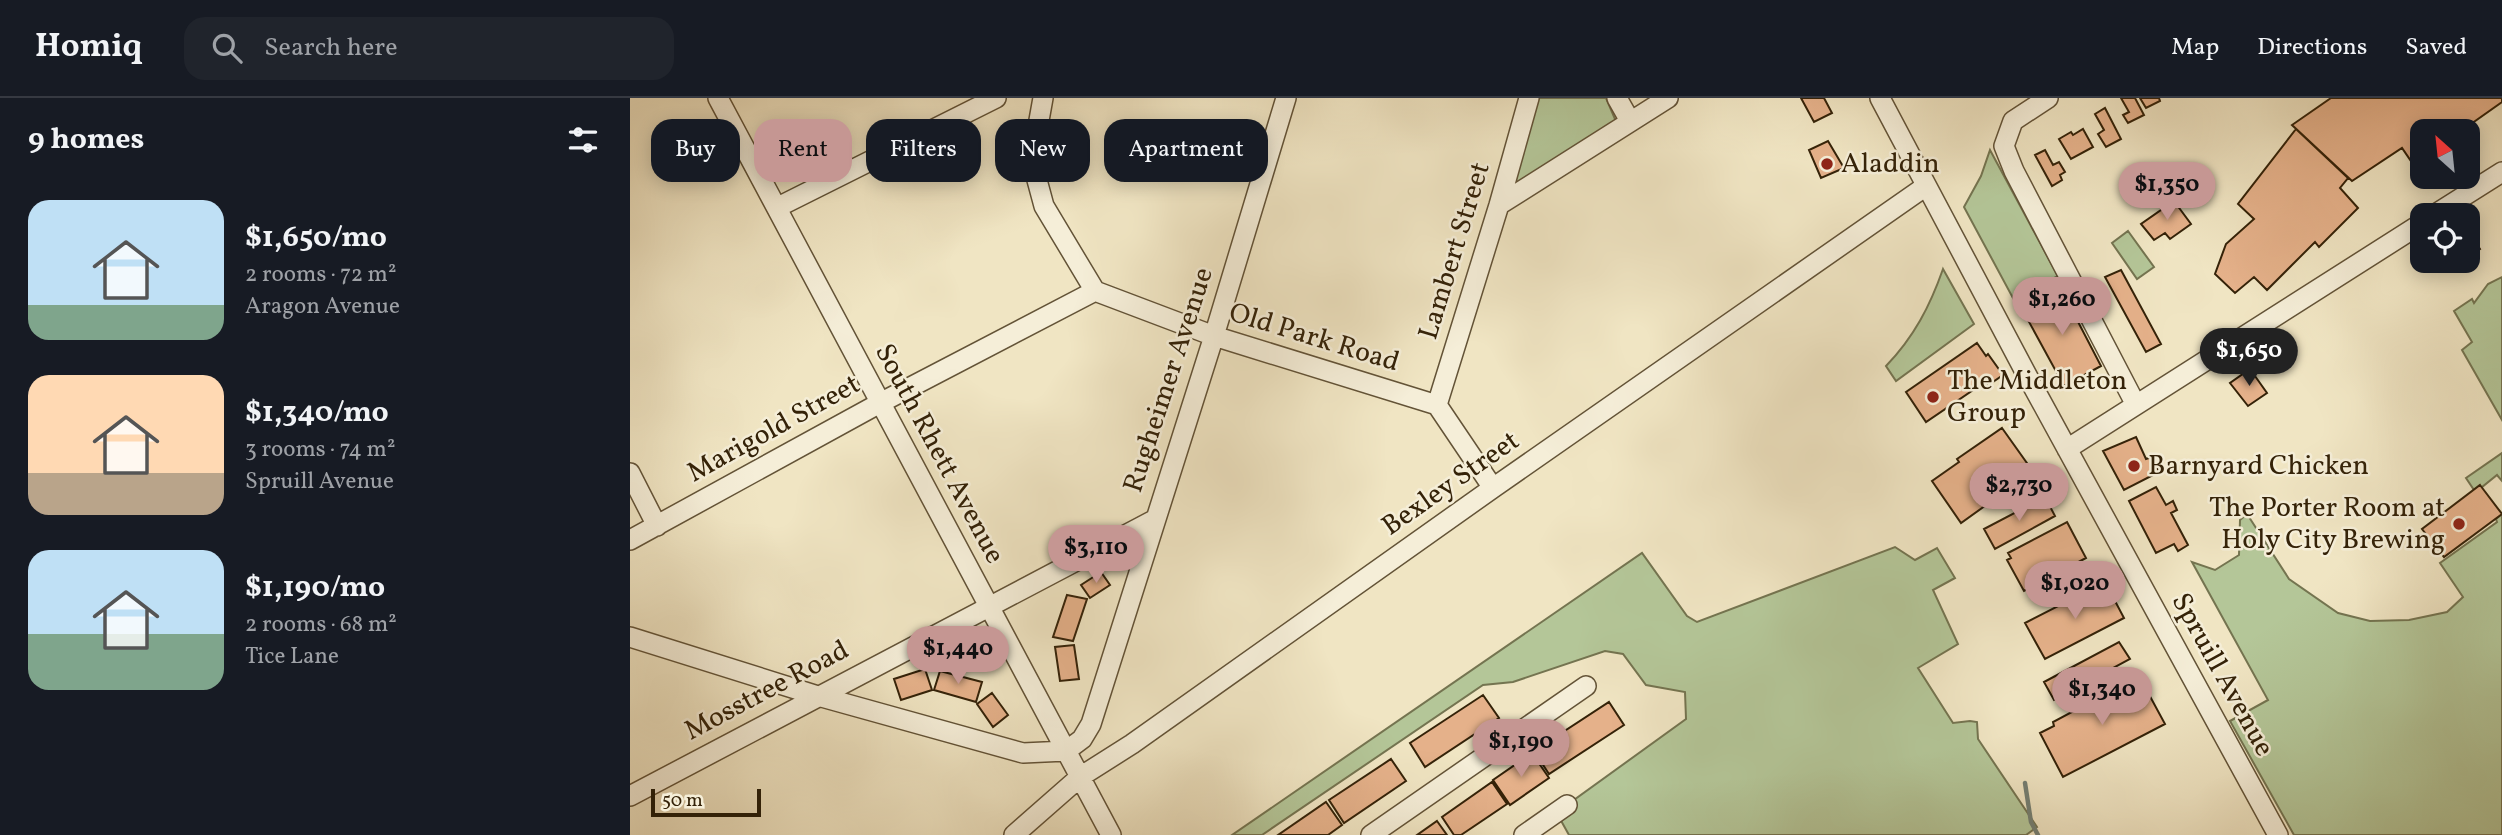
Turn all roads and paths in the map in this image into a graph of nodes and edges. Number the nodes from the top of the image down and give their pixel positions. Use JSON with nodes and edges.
{"nodes":[{"id":1,"x":718,"y":98,"type":"edge"},
{"id":2,"x":996,"y":98,"type":"edge"},
{"id":3,"x":1043,"y":98,"type":"edge"},
{"id":4,"x":1286,"y":98,"type":"edge"},
{"id":5,"x":1529,"y":98,"type":"edge"},
{"id":6,"x":1617,"y":98,"type":"edge"},
{"id":7,"x":1668,"y":98,"type":"edge"},
{"id":8,"x":1880,"y":98,"type":"edge"},
{"id":9,"x":2048,"y":98,"type":"edge"},
{"id":10,"x":1630,"y":121,"type":"junction"},
{"id":11,"x":2502,"y":172,"type":"edge"},
{"id":12,"x":1926,"y":186,"type":"junction"},
{"id":13,"x":2453,"y":203,"type":"edge"},
{"id":14,"x":1499,"y":205,"type":"junction"},
{"id":15,"x":778,"y":207,"type":"junction"},
{"id":16,"x":2410,"y":231,"type":"edge"},
{"id":17,"x":1095,"y":291,"type":"junction"},
{"id":18,"x":1214,"y":336,"type":"junction"},
{"id":19,"x":880,"y":403,"type":"junction"},
{"id":20,"x":1437,"y":405,"type":"junction"},
{"id":21,"x":2136,"y":405,"type":"junction"},
{"id":22,"x":2067,"y":449,"type":"junction"},
{"id":23,"x":630,"y":473,"type":"edge"},
{"id":24,"x":1493,"y":488,"type":"junction"},
{"id":25,"x":1154,"y":520,"type":"junction"},
{"id":26,"x":657,"y":526,"type":"junction"},
{"id":27,"x":630,"y":540,"type":"edge"},
{"id":28,"x":989,"y":608,"type":"junction"},
{"id":29,"x":630,"y":637,"type":"edge"},
{"id":30,"x":1586,"y":686,"type":"dead end"},
{"id":31,"x":818,"y":696,"type":"junction"},
{"id":32,"x":1066,"y":751,"type":"junction"},
{"id":33,"x":1080,"y":777,"type":"junction"},
{"id":34,"x":630,"y":796,"type":"edge"},
{"id":35,"x":1567,"y":805,"type":"dead end"},
{"id":36,"x":1014,"y":835,"type":"edge"},
{"id":37,"x":1111,"y":835,"type":"edge"},
{"id":38,"x":1371,"y":835,"type":"edge"},
{"id":39,"x":1524,"y":835,"type":"edge"},
{"id":40,"x":2278,"y":835,"type":"edge"}],
"edges":[{"from":1,"to":15,"type":"street","name":"South Rhett Avenue"},
{"from":2,"to":15,"type":"street"},
{"from":3,"to":17,"type":"street"},
{"from":4,"to":18,"type":"street","name":"Rugheimer Avenue"},
{"from":5,"to":14,"type":"street","name":"Lambert Street"},
{"from":6,"to":10,"type":"street"},
{"from":7,"to":10,"type":"street"},
{"from":8,"to":12,"type":"street","name":"Spruill Avenue"},
{"from":9,"to":21,"type":"street"},
{"from":10,"to":14,"type":"street"},
{"from":11,"to":13,"type":"street"},
{"from":12,"to":22,"type":"street","name":"Spruill Avenue"},
{"from":12,"to":24,"type":"street","name":"Bexley Street"},
{"from":14,"to":20,"type":"street","name":"Lambert Street"},
{"from":15,"to":19,"type":"street","name":"South Rhett Avenue"},
{"from":16,"to":21,"type":"street"},
{"from":17,"to":18,"type":"street","name":"Old Park Road"},
{"from":17,"to":19,"type":"street","name":"Marigold Street"},
{"from":18,"to":20,"type":"street","name":"Old Park Road"},
{"from":18,"to":25,"type":"street","name":"Rugheimer Avenue"},
{"from":19,"to":26,"type":"street","name":"Marigold Street"},
{"from":19,"to":28,"type":"street","name":"South Rhett Avenue"},
{"from":20,"to":24,"type":"street"},
{"from":21,"to":22,"type":"street"},
{"from":22,"to":40,"type":"street","name":"Spruill Avenue"},
{"from":23,"to":26,"type":"street"},
{"from":24,"to":33,"type":"street","name":"Bexley Street"},
{"from":25,"to":28,"type":"street","name":"Mosstree Road"},
{"from":25,"to":32,"type":"street","name":"Rugheimer Avenue"},
{"from":26,"to":27,"type":"street","name":"Marigold Street"},
{"from":28,"to":31,"type":"street","name":"Mosstree Road"},
{"from":28,"to":32,"type":"street","name":"South Rhett Avenue"},
{"from":29,"to":31,"type":"street"},
{"from":30,"to":38,"type":"street"},
{"from":31,"to":32,"type":"street"},
{"from":31,"to":34,"type":"street","name":"Mosstree Road"},
{"from":32,"to":33,"type":"street","name":"South Rhett Avenue"},
{"from":33,"to":36,"type":"street","name":"Bexley Street"},
{"from":33,"to":37,"type":"street","name":"South Rhett Avenue"},
{"from":35,"to":39,"type":"street"}]}
